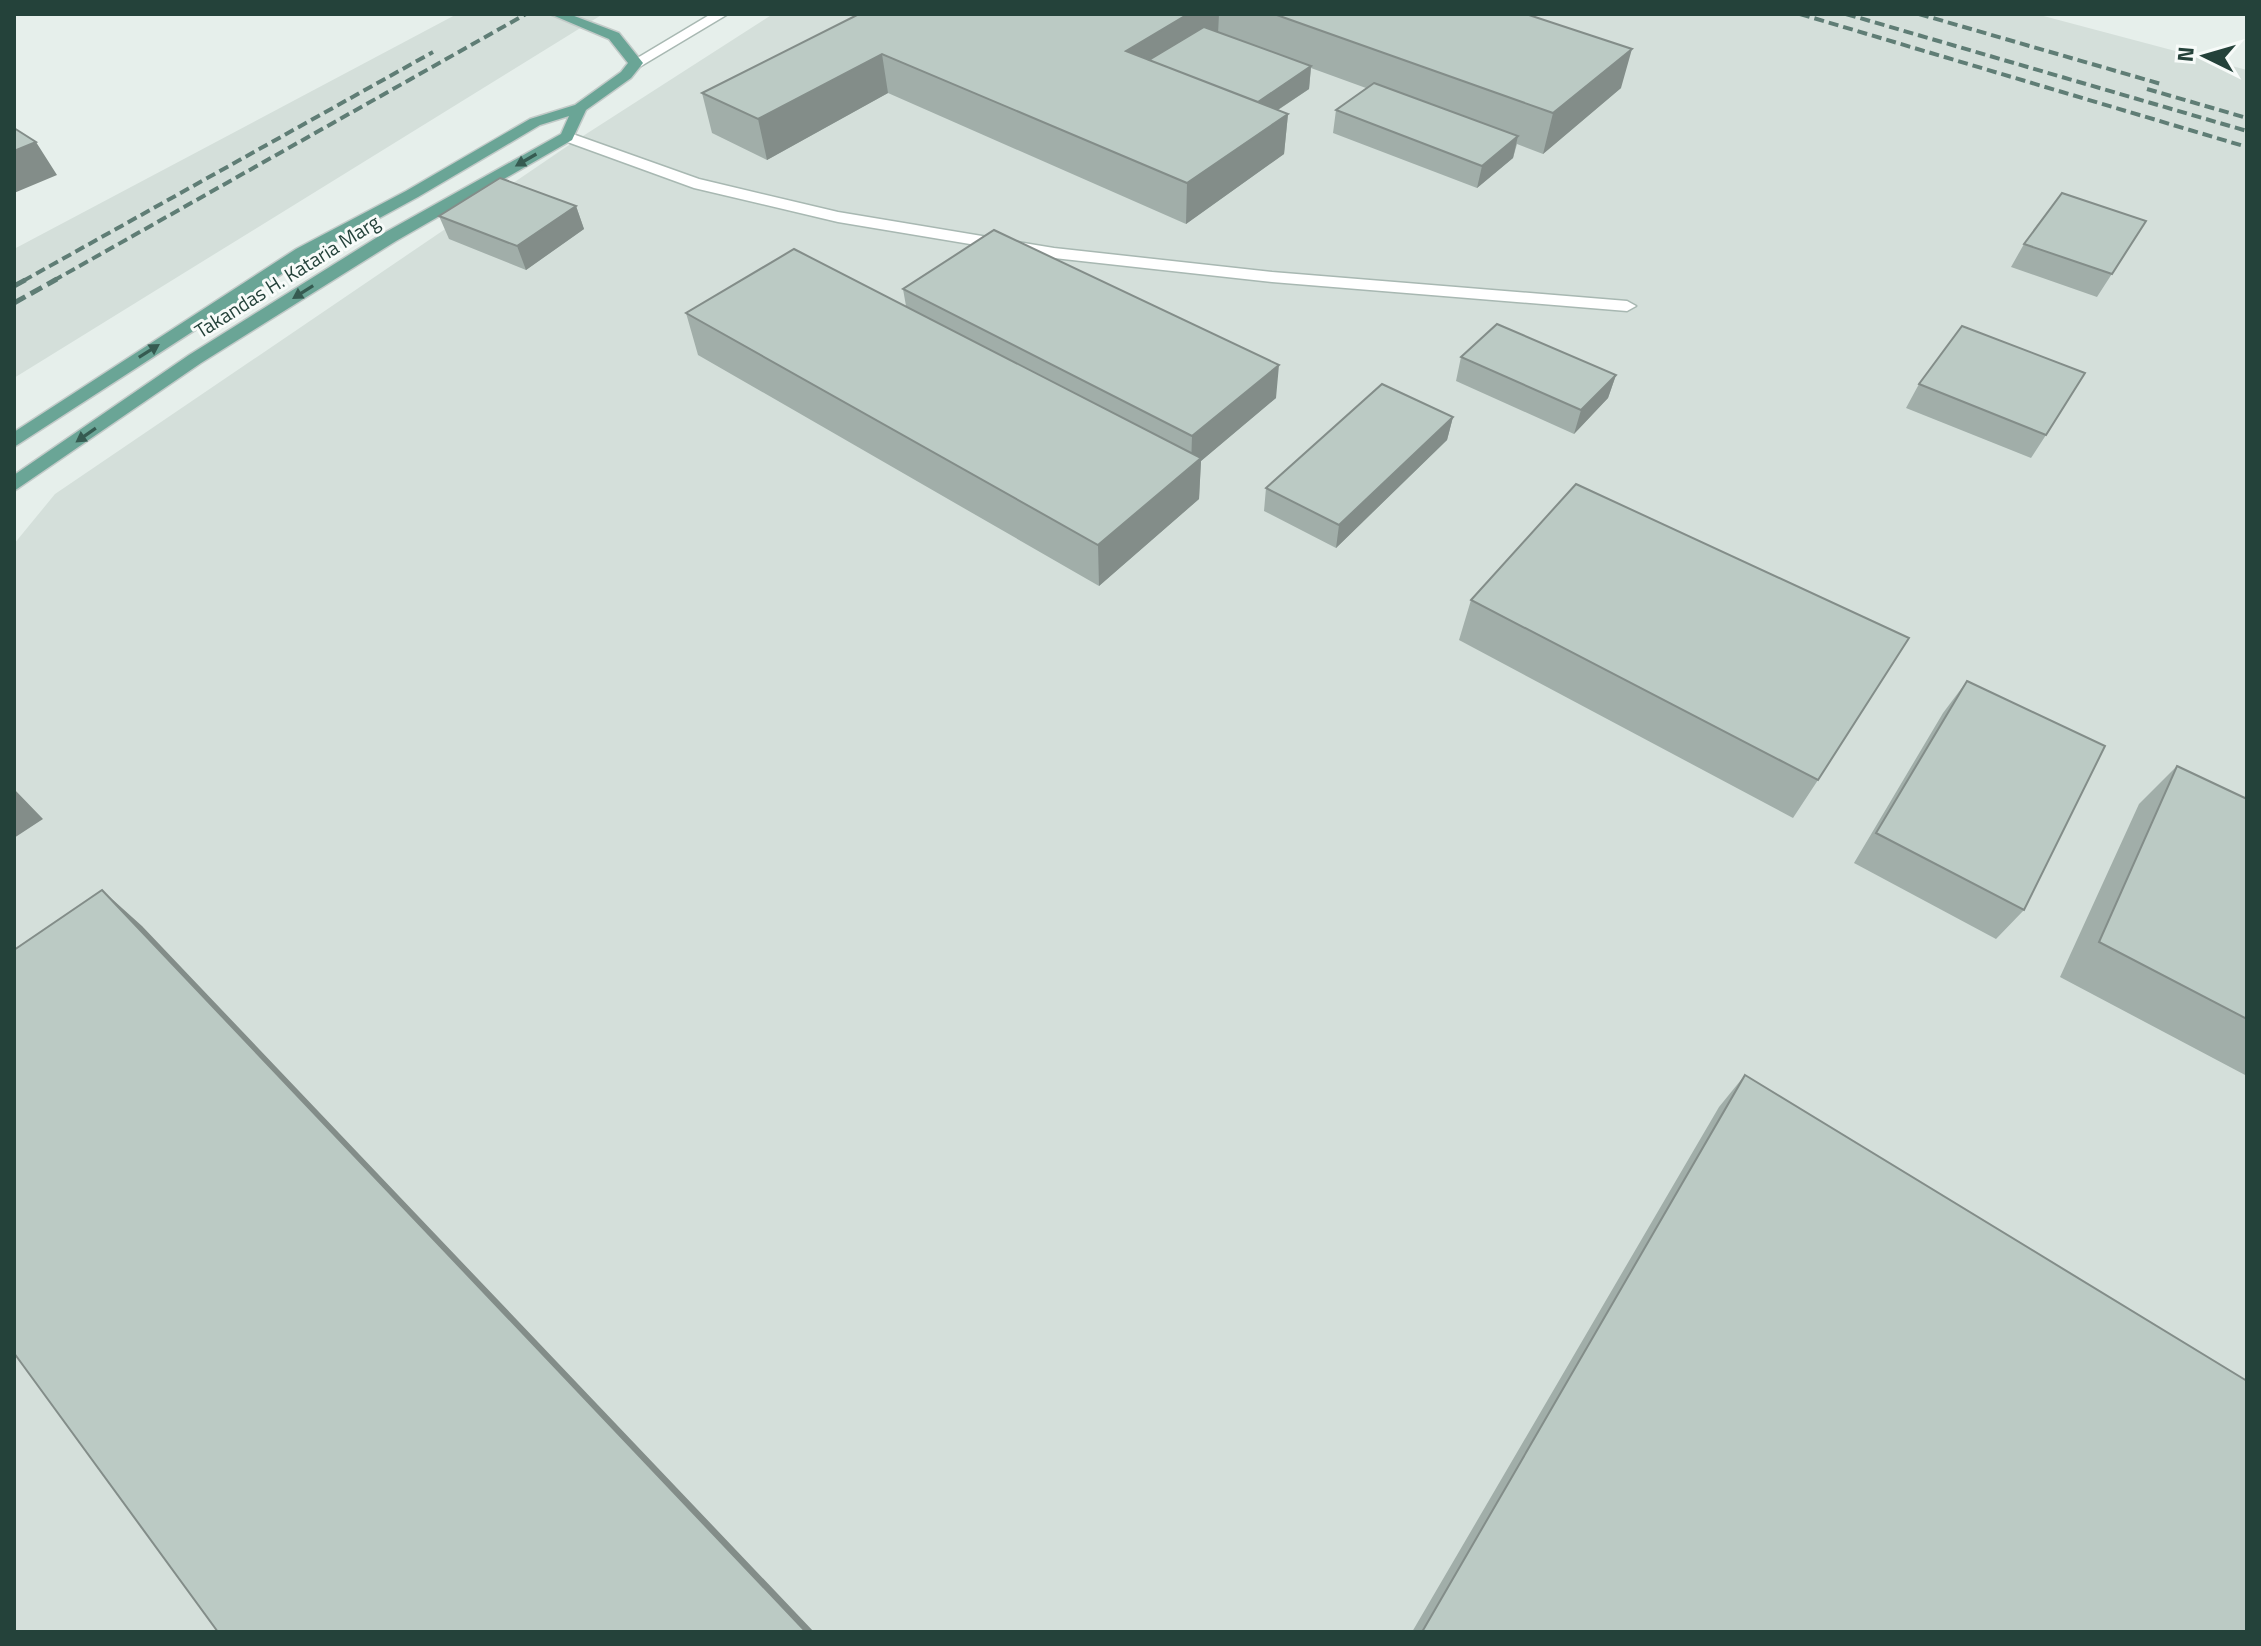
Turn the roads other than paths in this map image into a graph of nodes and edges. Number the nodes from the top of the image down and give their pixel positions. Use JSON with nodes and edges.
{"nodes":[{"id":1,"x":557,"y":14,"type":"edge"},
{"id":2,"x":721,"y":14,"type":"edge"},
{"id":3,"x":636,"y":63,"type":"junction"},
{"id":4,"x":580,"y":108,"type":"junction"},
{"id":5,"x":567,"y":137,"type":"junction"},
{"id":6,"x":412,"y":194,"type":"junction"},
{"id":7,"x":442,"y":208,"type":"junction"},
{"id":8,"x":1627,"y":306,"type":"dead end"},
{"id":9,"x":211,"y":311,"type":"junction"},
{"id":10,"x":243,"y":329,"type":"junction"},
{"id":11,"x":14,"y":441,"type":"edge"},
{"id":12,"x":14,"y":484,"type":"edge"}],
"edges":[{"from":1,"to":3,"type":"main road"},
{"from":2,"to":3,"type":"street"},
{"from":3,"to":4,"type":"main road","name":"Takandas H. Kataria Marg"},
{"from":4,"to":5,"type":"main road"},
{"from":4,"to":6,"type":"main road","name":"Takandas H. Kataria Marg"},
{"from":5,"to":7,"type":"main road","name":"Takandas H. Kataria Marg","one_way":true},
{"from":5,"to":8,"type":"street"},
{"from":6,"to":7,"type":"main road"},
{"from":6,"to":9,"type":"main road","name":"Takandas H. Kataria Marg"},
{"from":7,"to":10,"type":"main road","name":"Takandas H. Kataria Marg","one_way":true},
{"from":9,"to":10,"type":"main road"},
{"from":11,"to":9,"type":"main road","name":"Takandas H. Kataria Marg","one_way":true},
{"from":10,"to":12,"type":"main road","name":"Takandas H. Kataria Marg","one_way":true}]}
